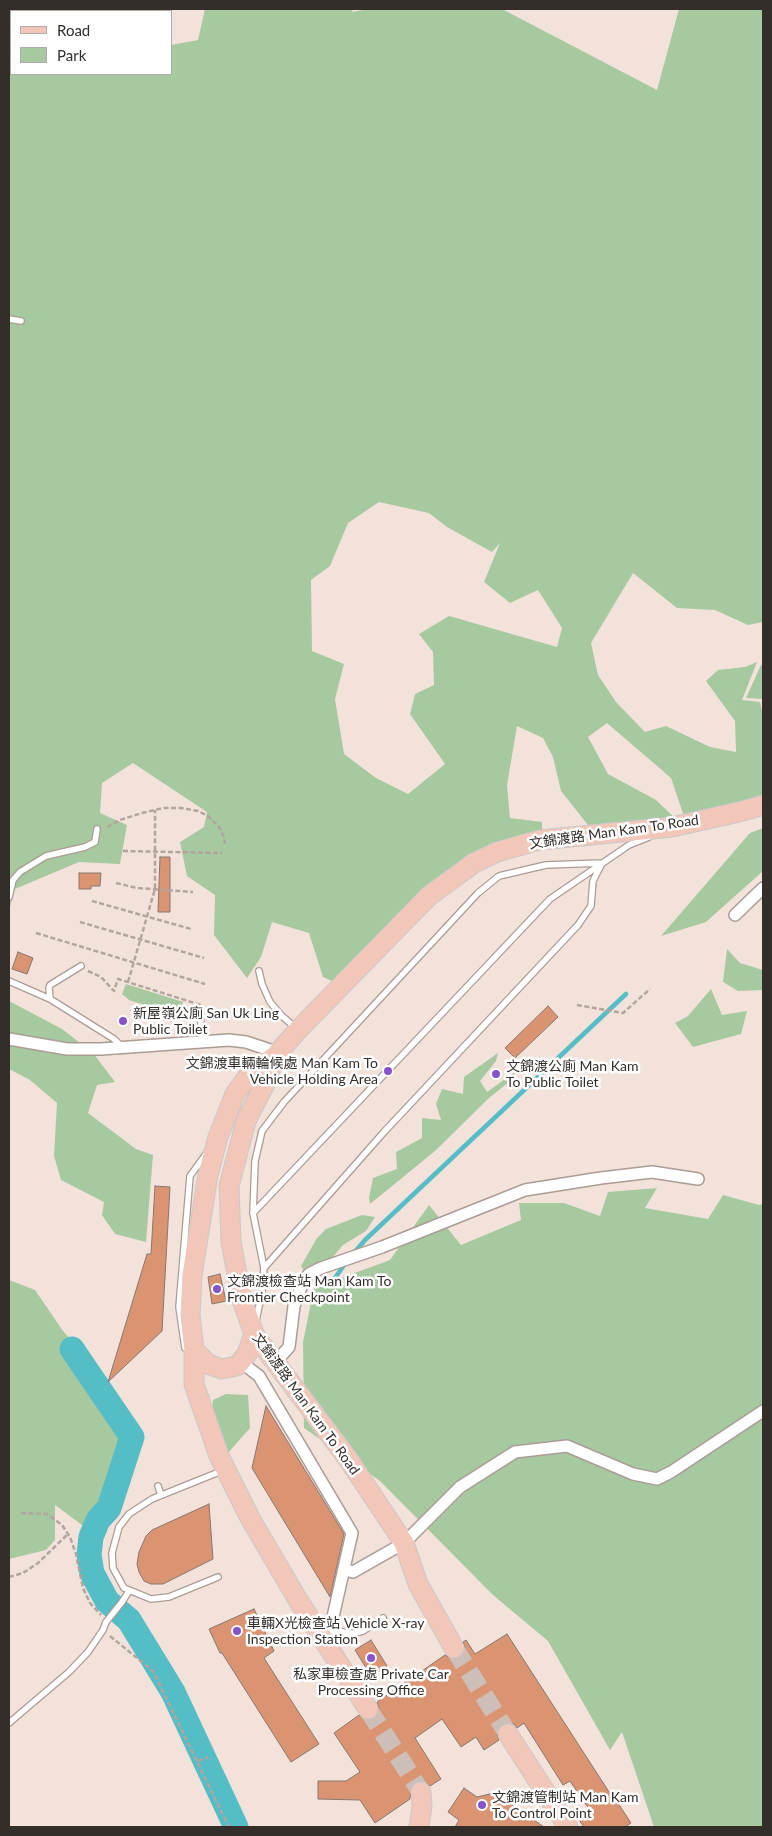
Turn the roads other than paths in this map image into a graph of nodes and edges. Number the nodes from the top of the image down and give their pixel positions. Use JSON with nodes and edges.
{"nodes":[{"id":1,"x":9,"y":319,"type":"edge"},
{"id":2,"x":21,"y":321,"type":"dead end"},
{"id":3,"x":763,"y":805,"type":"edge"},
{"id":4,"x":672,"y":828,"type":"junction"},
{"id":5,"x":97,"y":831,"type":"road end"},
{"id":6,"x":602,"y":863,"type":"junction"},
{"id":7,"x":763,"y":888,"type":"edge"},
{"id":8,"x":9,"y":897,"type":"edge"},
{"id":9,"x":735,"y":915,"type":"dead end"},
{"id":10,"x":80,"y":966,"type":"road end"},
{"id":11,"x":259,"y":971,"type":"dead end"},
{"id":12,"x":9,"y":981,"type":"edge"},
{"id":13,"x":50,"y":999,"type":"junction"},
{"id":14,"x":200,"y":1015,"type":"dead end"},
{"id":15,"x":298,"y":1030,"type":"junction"},
{"id":16,"x":9,"y":1039,"type":"edge"},
{"id":17,"x":203,"y":1041,"type":"junction"},
{"id":18,"x":122,"y":1047,"type":"junction"},
{"id":19,"x":277,"y":1054,"type":"junction"},
{"id":20,"x":218,"y":1137,"type":"junction"},
{"id":21,"x":698,"y":1179,"type":"dead end"},
{"id":22,"x":253,"y":1213,"type":"junction"},
{"id":23,"x":264,"y":1268,"type":"junction"},
{"id":24,"x":254,"y":1334,"type":"junction"},
{"id":25,"x":194,"y":1350,"type":"junction"},
{"id":26,"x":271,"y":1356,"type":"junction"},
{"id":27,"x":240,"y":1362,"type":"junction"},
{"id":28,"x":194,"y":1384,"type":"junction"},
{"id":29,"x":763,"y":1411,"type":"edge"},
{"id":30,"x":226,"y":1469,"type":"junction"},
{"id":31,"x":158,"y":1486,"type":"dead end"},
{"id":32,"x":161,"y":1495,"type":"junction"},
{"id":33,"x":404,"y":1543,"type":"junction"},
{"id":34,"x":344,"y":1570,"type":"junction"},
{"id":35,"x":218,"y":1577,"type":"dead end"},
{"id":36,"x":129,"y":1591,"type":"junction"},
{"id":37,"x":383,"y":1618,"type":"dead end"},
{"id":38,"x":323,"y":1628,"type":"junction"},
{"id":39,"x":454,"y":1648,"type":"tunnel mouth"},
{"id":40,"x":368,"y":1709,"type":"tunnel mouth"},
{"id":41,"x":9,"y":1723,"type":"edge"},
{"id":42,"x":508,"y":1734,"type":"tunnel mouth"},
{"id":43,"x":421,"y":1792,"type":"tunnel mouth"},
{"id":44,"x":419,"y":1827,"type":"edge"},
{"id":45,"x":568,"y":1827,"type":"edge"}],
"edges":[{"from":1,"to":2,"type":"lane"},
{"from":3,"to":4,"type":"main road","name":"文錦渡路 Man Kam To Road"},
{"from":4,"to":6,"type":"lane"},
{"from":4,"to":15,"type":"main road","name":"文錦渡路 Man Kam To Road"},
{"from":5,"to":8,"type":"lane"},
{"from":6,"to":22,"type":"lane"},
{"from":6,"to":22,"type":"lane"},
{"from":6,"to":23,"type":"lane"},
{"from":7,"to":9,"type":"street"},
{"from":10,"to":13,"type":"lane"},
{"from":11,"to":15,"type":"lane"},
{"from":12,"to":13,"type":"lane"},
{"from":13,"to":18,"type":"lane"},
{"from":14,"to":17,"type":"lane"},
{"from":15,"to":19,"type":"main road","name":"文錦渡路 Man Kam To Road"},
{"from":16,"to":18,"type":"street"},
{"from":17,"to":18,"type":"street"},
{"from":17,"to":19,"type":"street"},
{"from":19,"to":20,"type":"main road","name":"文錦渡路 Man Kam To Road"},
{"from":19,"to":24,"type":"main road","name":"文錦渡路 Man Kam To Road"},
{"from":20,"to":25,"type":"main road","name":"文錦渡路 Man Kam To Road"},
{"from":20,"to":28,"type":"lane","name":"文錦渡路 Man Kam To Road"},
{"from":21,"to":26,"type":"street"},
{"from":22,"to":23,"type":"lane"},
{"from":23,"to":24,"type":"lane"},
{"from":24,"to":26,"type":"main road","name":"文錦渡路 Man Kam To Road"},
{"from":24,"to":27,"type":"main road"},
{"from":25,"to":27,"type":"main road"},
{"from":25,"to":28,"type":"main road","name":"文錦渡路 Man Kam To Road"},
{"from":26,"to":33,"type":"main road","name":"文錦渡路 Man Kam To Road"},
{"from":27,"to":34,"type":"street"},
{"from":28,"to":30,"type":"main road","name":"文錦渡路 Man Kam To Road"},
{"from":29,"to":33,"type":"street"},
{"from":30,"to":32,"type":"lane"},
{"from":30,"to":38,"type":"main road","name":"文錦渡路 Man Kam To Road"},
{"from":31,"to":32,"type":"lane"},
{"from":32,"to":36,"type":"lane"},
{"from":33,"to":34,"type":"street"},
{"from":33,"to":39,"type":"main road","name":"文錦渡路 Man Kam To Road"},
{"from":34,"to":38,"type":"street"},
{"from":35,"to":36,"type":"lane"},
{"from":36,"to":41,"type":"lane"},
{"from":37,"to":38,"type":"lane"},
{"from":38,"to":40,"type":"main road","name":"文錦渡路 Man Kam To Road"},
{"from":42,"to":45,"type":"main road"},
{"from":43,"to":44,"type":"main road"}]}
